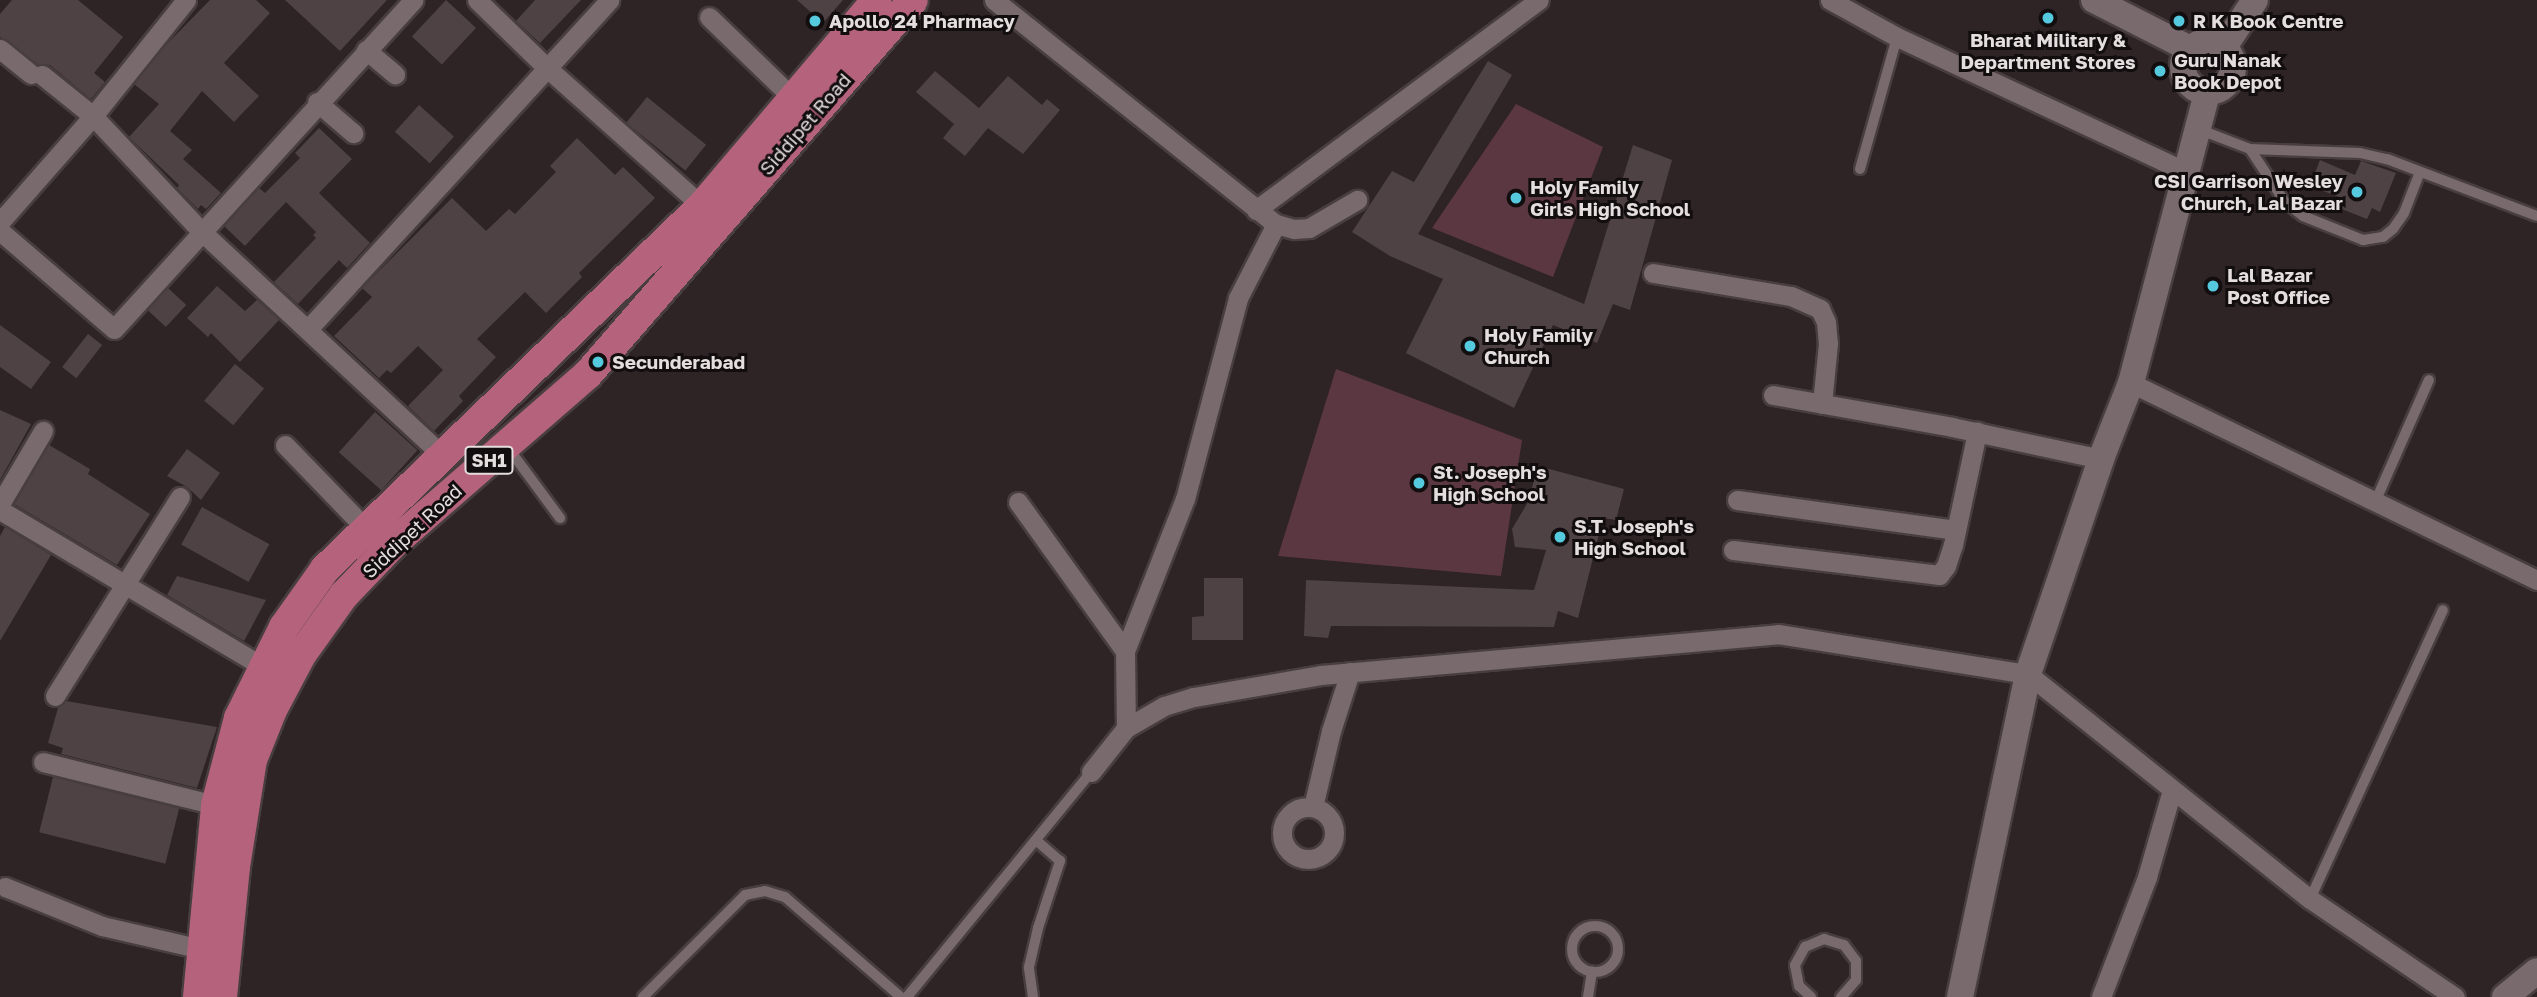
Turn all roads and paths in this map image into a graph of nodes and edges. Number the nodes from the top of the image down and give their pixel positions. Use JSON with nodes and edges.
{"nodes":[{"id":1,"x":186,"y":0,"type":"edge"},
{"id":2,"x":412,"y":0,"type":"edge"},
{"id":3,"x":477,"y":0,"type":"edge"},
{"id":4,"x":609,"y":0,"type":"edge"},
{"id":5,"x":877,"y":0,"type":"edge"},
{"id":6,"x":913,"y":0,"type":"edge"},
{"id":7,"x":994,"y":0,"type":"edge"},
{"id":8,"x":1830,"y":0,"type":"edge"},
{"id":9,"x":2094,"y":0,"type":"edge"},
{"id":10,"x":2255,"y":0,"type":"edge"},
{"id":11,"x":1535,"y":1,"type":"edge"},
{"id":12,"x":709,"y":17,"type":"dead end"},
{"id":13,"x":1898,"y":37,"type":"junction"},
{"id":14,"x":2224,"y":47,"type":"junction"},
{"id":15,"x":0,"y":49,"type":"edge"},
{"id":16,"x":2190,"y":49,"type":"junction"},
{"id":17,"x":366,"y":50,"type":"junction"},
{"id":18,"x":546,"y":67,"type":"junction"},
{"id":19,"x":395,"y":74,"type":"dead end"},
{"id":20,"x":2207,"y":93,"type":"junction"},
{"id":21,"x":793,"y":98,"type":"junction"},
{"id":22,"x":317,"y":102,"type":"junction"},
{"id":23,"x":93,"y":116,"type":"junction"},
{"id":24,"x":2198,"y":129,"type":"junction"},
{"id":25,"x":353,"y":133,"type":"dead end"},
{"id":26,"x":2250,"y":149,"type":"junction"},
{"id":27,"x":1860,"y":169,"type":"dead end"},
{"id":28,"x":2185,"y":171,"type":"junction"},
{"id":29,"x":2420,"y":172,"type":"junction"},
{"id":30,"x":1357,"y":200,"type":"dead end"},
{"id":31,"x":702,"y":206,"type":"junction"},
{"id":32,"x":1256,"y":210,"type":"junction"},
{"id":33,"x":2537,"y":216,"type":"edge"},
{"id":34,"x":0,"y":222,"type":"edge"},
{"id":35,"x":1276,"y":224,"type":"junction"},
{"id":36,"x":0,"y":231,"type":"edge"},
{"id":37,"x":201,"y":232,"type":"junction"},
{"id":38,"x":1653,"y":273,"type":"dead end"},
{"id":39,"x":308,"y":330,"type":"junction"},
{"id":40,"x":2430,"y":380,"type":"dead end"},
{"id":41,"x":2131,"y":383,"type":"junction"},
{"id":42,"x":1773,"y":395,"type":"dead end"},
{"id":43,"x":1822,"y":404,"type":"junction"},
{"id":44,"x":43,"y":431,"type":"dead end"},
{"id":45,"x":1977,"y":432,"type":"junction"},
{"id":46,"x":285,"y":445,"type":"dead end"},
{"id":47,"x":507,"y":445,"type":"junction"},
{"id":48,"x":444,"y":457,"type":"junction"},
{"id":49,"x":2101,"y":459,"type":"junction"},
{"id":50,"x":180,"y":497,"type":"dead end"},
{"id":51,"x":1738,"y":500,"type":"dead end"},
{"id":52,"x":2376,"y":500,"type":"junction"},
{"id":53,"x":1018,"y":502,"type":"dead end"},
{"id":54,"x":0,"y":504,"type":"edge"},
{"id":55,"x":0,"y":510,"type":"edge"},
{"id":56,"x":560,"y":518,"type":"dead end"},
{"id":57,"x":366,"y":530,"type":"junction"},
{"id":58,"x":1956,"y":530,"type":"junction"},
{"id":59,"x":1733,"y":550,"type":"dead end"},
{"id":60,"x":2537,"y":580,"type":"edge"},
{"id":61,"x":124,"y":586,"type":"junction"},
{"id":62,"x":2443,"y":610,"type":"dead end"},
{"id":63,"x":1125,"y":651,"type":"junction"},
{"id":64,"x":263,"y":667,"type":"junction"},
{"id":65,"x":1350,"y":672,"type":"junction"},
{"id":66,"x":2028,"y":674,"type":"junction"},
{"id":67,"x":55,"y":696,"type":"dead end"},
{"id":68,"x":1126,"y":728,"type":"junction"},
{"id":69,"x":43,"y":762,"type":"dead end"},
{"id":70,"x":1091,"y":772,"type":"joint"},
{"id":71,"x":2172,"y":790,"type":"junction"},
{"id":72,"x":216,"y":805,"type":"junction"},
{"id":73,"x":1313,"y":807,"type":"dead end"},
{"id":74,"x":1036,"y":840,"type":"junction"},
{"id":75,"x":5,"y":887,"type":"dead end"},
{"id":76,"x":2310,"y":899,"type":"junction"},
{"id":77,"x":202,"y":949,"type":"junction"},
{"id":78,"x":1592,"y":971,"type":"junction"},
{"id":79,"x":2537,"y":971,"type":"edge"},
{"id":80,"x":198,"y":997,"type":"edge"},
{"id":81,"x":222,"y":997,"type":"edge"},
{"id":82,"x":643,"y":997,"type":"edge"},
{"id":83,"x":901,"y":997,"type":"edge"},
{"id":84,"x":907,"y":997,"type":"edge"},
{"id":85,"x":1033,"y":997,"type":"edge"},
{"id":86,"x":1588,"y":997,"type":"edge"},
{"id":87,"x":1811,"y":997,"type":"edge"},
{"id":88,"x":1841,"y":997,"type":"edge"},
{"id":89,"x":1960,"y":997,"type":"edge"},
{"id":90,"x":2101,"y":997,"type":"edge"},
{"id":91,"x":2455,"y":997,"type":"edge"},
{"id":92,"x":2505,"y":997,"type":"edge"}],
"edges":[{"from":1,"to":23,"type":"street"},
{"from":2,"to":17,"type":"street"},
{"from":3,"to":18,"type":"street"},
{"from":4,"to":18,"type":"street"},
{"from":5,"to":21,"type":"main road","name":"Siddipet Road","number":"SH1"},
{"from":6,"to":47,"type":"main road","name":"Siddipet Road","number":"SH1"},
{"from":7,"to":32,"type":"street"},
{"from":8,"to":13,"type":"street"},
{"from":9,"to":16,"type":"main road"},
{"from":10,"to":14,"type":"main road"},
{"from":11,"to":32,"type":"street"},
{"from":12,"to":21,"type":"street"},
{"from":13,"to":27,"type":"lane"},
{"from":13,"to":28,"type":"street"},
{"from":14,"to":16,"type":"main road"},
{"from":14,"to":20,"type":"main road"},
{"from":15,"to":23,"type":"street"},
{"from":16,"to":20,"type":"main road"},
{"from":17,"to":19,"type":"street"},
{"from":17,"to":22,"type":"street"},
{"from":18,"to":31,"type":"street"},
{"from":18,"to":39,"type":"street"},
{"from":20,"to":24,"type":"main road"},
{"from":21,"to":31,"type":"main road","name":"Siddipet Road","number":"SH1"},
{"from":22,"to":25,"type":"street"},
{"from":22,"to":37,"type":"street"},
{"from":23,"to":34,"type":"street"},
{"from":23,"to":37,"type":"street"},
{"from":24,"to":26,"type":"lane"},
{"from":24,"to":28,"type":"main road"},
{"from":26,"to":29,"type":"lane"},
{"from":26,"to":29,"type":"lane"},
{"from":28,"to":41,"type":"main road"},
{"from":29,"to":33,"type":"lane"},
{"from":30,"to":35,"type":"street"},
{"from":31,"to":48,"type":"main road","name":"Siddipet Road","number":"SH1"},
{"from":32,"to":35,"type":"street"},
{"from":35,"to":63,"type":"street"},
{"from":36,"to":37,"type":"street"},
{"from":37,"to":39,"type":"street"},
{"from":38,"to":43,"type":"street"},
{"from":39,"to":48,"type":"street"},
{"from":40,"to":52,"type":"lane"},
{"from":41,"to":49,"type":"main road"},
{"from":41,"to":52,"type":"street"},
{"from":42,"to":43,"type":"street"},
{"from":43,"to":45,"type":"street"},
{"from":44,"to":54,"type":"street"},
{"from":45,"to":49,"type":"street"},
{"from":45,"to":58,"type":"street"},
{"from":46,"to":57,"type":"street"},
{"from":47,"to":56,"type":"lane"},
{"from":47,"to":81,"type":"main road","name":"Siddipet Road","number":"SH1"},
{"from":48,"to":57,"type":"main road","name":"Siddipet Road","number":"SH1"},
{"from":49,"to":66,"type":"main road"},
{"from":50,"to":61,"type":"street"},
{"from":51,"to":58,"type":"street"},
{"from":52,"to":60,"type":"street"},
{"from":53,"to":63,"type":"street"},
{"from":55,"to":61,"type":"street"},
{"from":57,"to":64,"type":"main road","name":"Siddipet Road","number":"SH1"},
{"from":58,"to":59,"type":"street"},
{"from":61,"to":64,"type":"street"},
{"from":61,"to":67,"type":"street"},
{"from":62,"to":76,"type":"lane"},
{"from":63,"to":68,"type":"street"},
{"from":64,"to":72,"type":"main road","name":"Siddipet Road","number":"SH1"},
{"from":65,"to":66,"type":"street"},
{"from":65,"to":68,"type":"street"},
{"from":65,"to":73,"type":"street"},
{"from":66,"to":71,"type":"street"},
{"from":66,"to":89,"type":"main road"},
{"from":68,"to":70,"type":"street"},
{"from":69,"to":72,"type":"street"},
{"from":70,"to":74,"type":"lane"},
{"from":71,"to":76,"type":"street"},
{"from":71,"to":90,"type":"street"},
{"from":72,"to":77,"type":"main road","name":"Siddipet Road","number":"SH1"},
{"from":74,"to":84,"type":"lane"},
{"from":74,"to":85,"type":"lane"},
{"from":75,"to":77,"type":"street"},
{"from":76,"to":91,"type":"street"},
{"from":77,"to":80,"type":"main road","name":"Siddipet Road","number":"SH1"},
{"from":78,"to":78,"type":"lane"},
{"from":78,"to":86,"type":"lane"},
{"from":79,"to":92,"type":"main road"},
{"from":82,"to":83,"type":"lane"},
{"from":87,"to":88,"type":"lane"}]}
